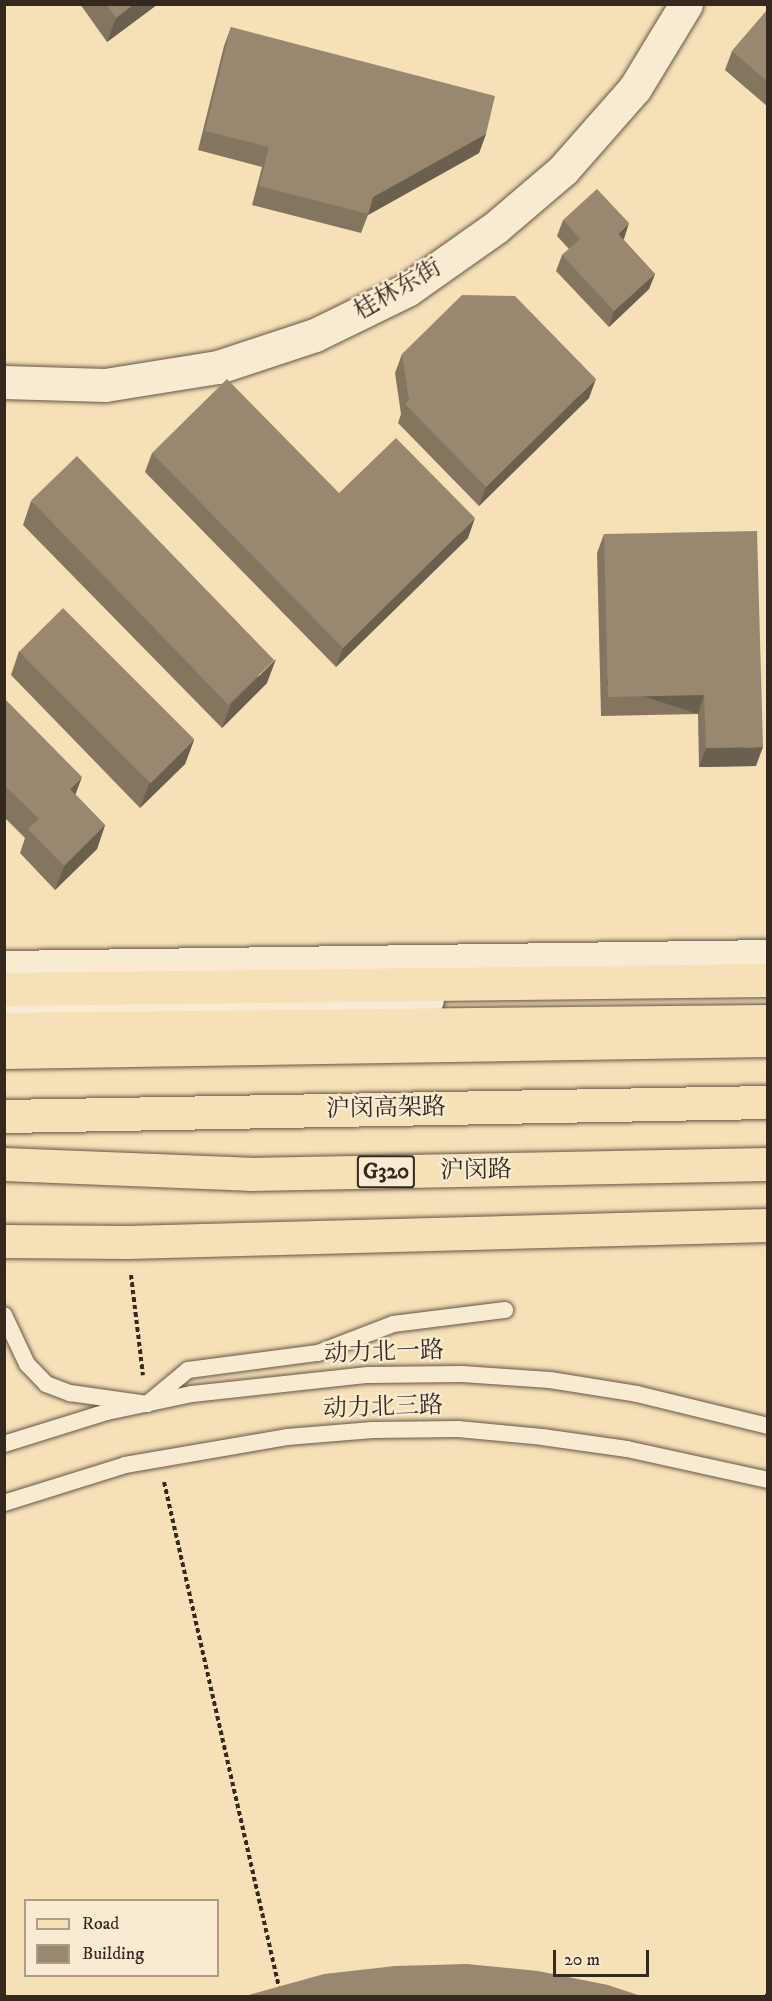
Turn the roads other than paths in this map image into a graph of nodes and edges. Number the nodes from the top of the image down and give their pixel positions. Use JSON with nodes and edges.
{"nodes":[{"id":1,"x":686,"y":4,"type":"edge"},
{"id":2,"x":4,"y":382,"type":"edge"},
{"id":3,"x":768,"y":956,"type":"edge"},
{"id":4,"x":4,"y":967,"type":"edge"},
{"id":5,"x":768,"y":980,"type":"edge"},
{"id":6,"x":4,"y":990,"type":"edge"},
{"id":7,"x":768,"y":990,"type":"edge"},
{"id":8,"x":4,"y":1012,"type":"edge"},
{"id":9,"x":768,"y":1021,"type":"edge"},
{"id":10,"x":4,"y":1029,"type":"edge"},
{"id":11,"x":768,"y":1040,"type":"edge"},
{"id":12,"x":4,"y":1052,"type":"edge"},
{"id":13,"x":768,"y":1102,"type":"edge"},
{"id":14,"x":4,"y":1116,"type":"edge"},
{"id":15,"x":4,"y":1164,"type":"edge"},
{"id":16,"x":768,"y":1164,"type":"edge"},
{"id":17,"x":768,"y":1225,"type":"edge"},
{"id":18,"x":4,"y":1240,"type":"edge"},
{"id":19,"x":505,"y":1310,"type":"dead end"},
{"id":20,"x":4,"y":1316,"type":"edge"},
{"id":21,"x":147,"y":1404,"type":"junction"},
{"id":22,"x":768,"y":1426,"type":"edge"},
{"id":23,"x":4,"y":1444,"type":"edge"},
{"id":24,"x":768,"y":1480,"type":"edge"},
{"id":25,"x":4,"y":1503,"type":"edge"}],
"edges":[{"from":1,"to":2,"type":"main road","name":"桂林东街"},
{"from":3,"to":4,"type":"main road"},
{"from":5,"to":6,"type":"main road"},
{"from":7,"to":8,"type":"main road"},
{"from":9,"to":10,"type":"main road"},
{"from":11,"to":12,"type":"main road"},
{"from":13,"to":14,"type":"main road","name":"沪闵高架路"},
{"from":15,"to":16,"type":"main road","name":"沪闵路","number":"G320"},
{"from":17,"to":18,"type":"main road"},
{"from":19,"to":21,"type":"lane"},
{"from":20,"to":21,"type":"lane"},
{"from":21,"to":22,"type":"lane","name":"动力北一路"},
{"from":21,"to":23,"type":"lane","name":"动力北一路"},
{"from":24,"to":25,"type":"lane","name":"动力北三路"}]}
